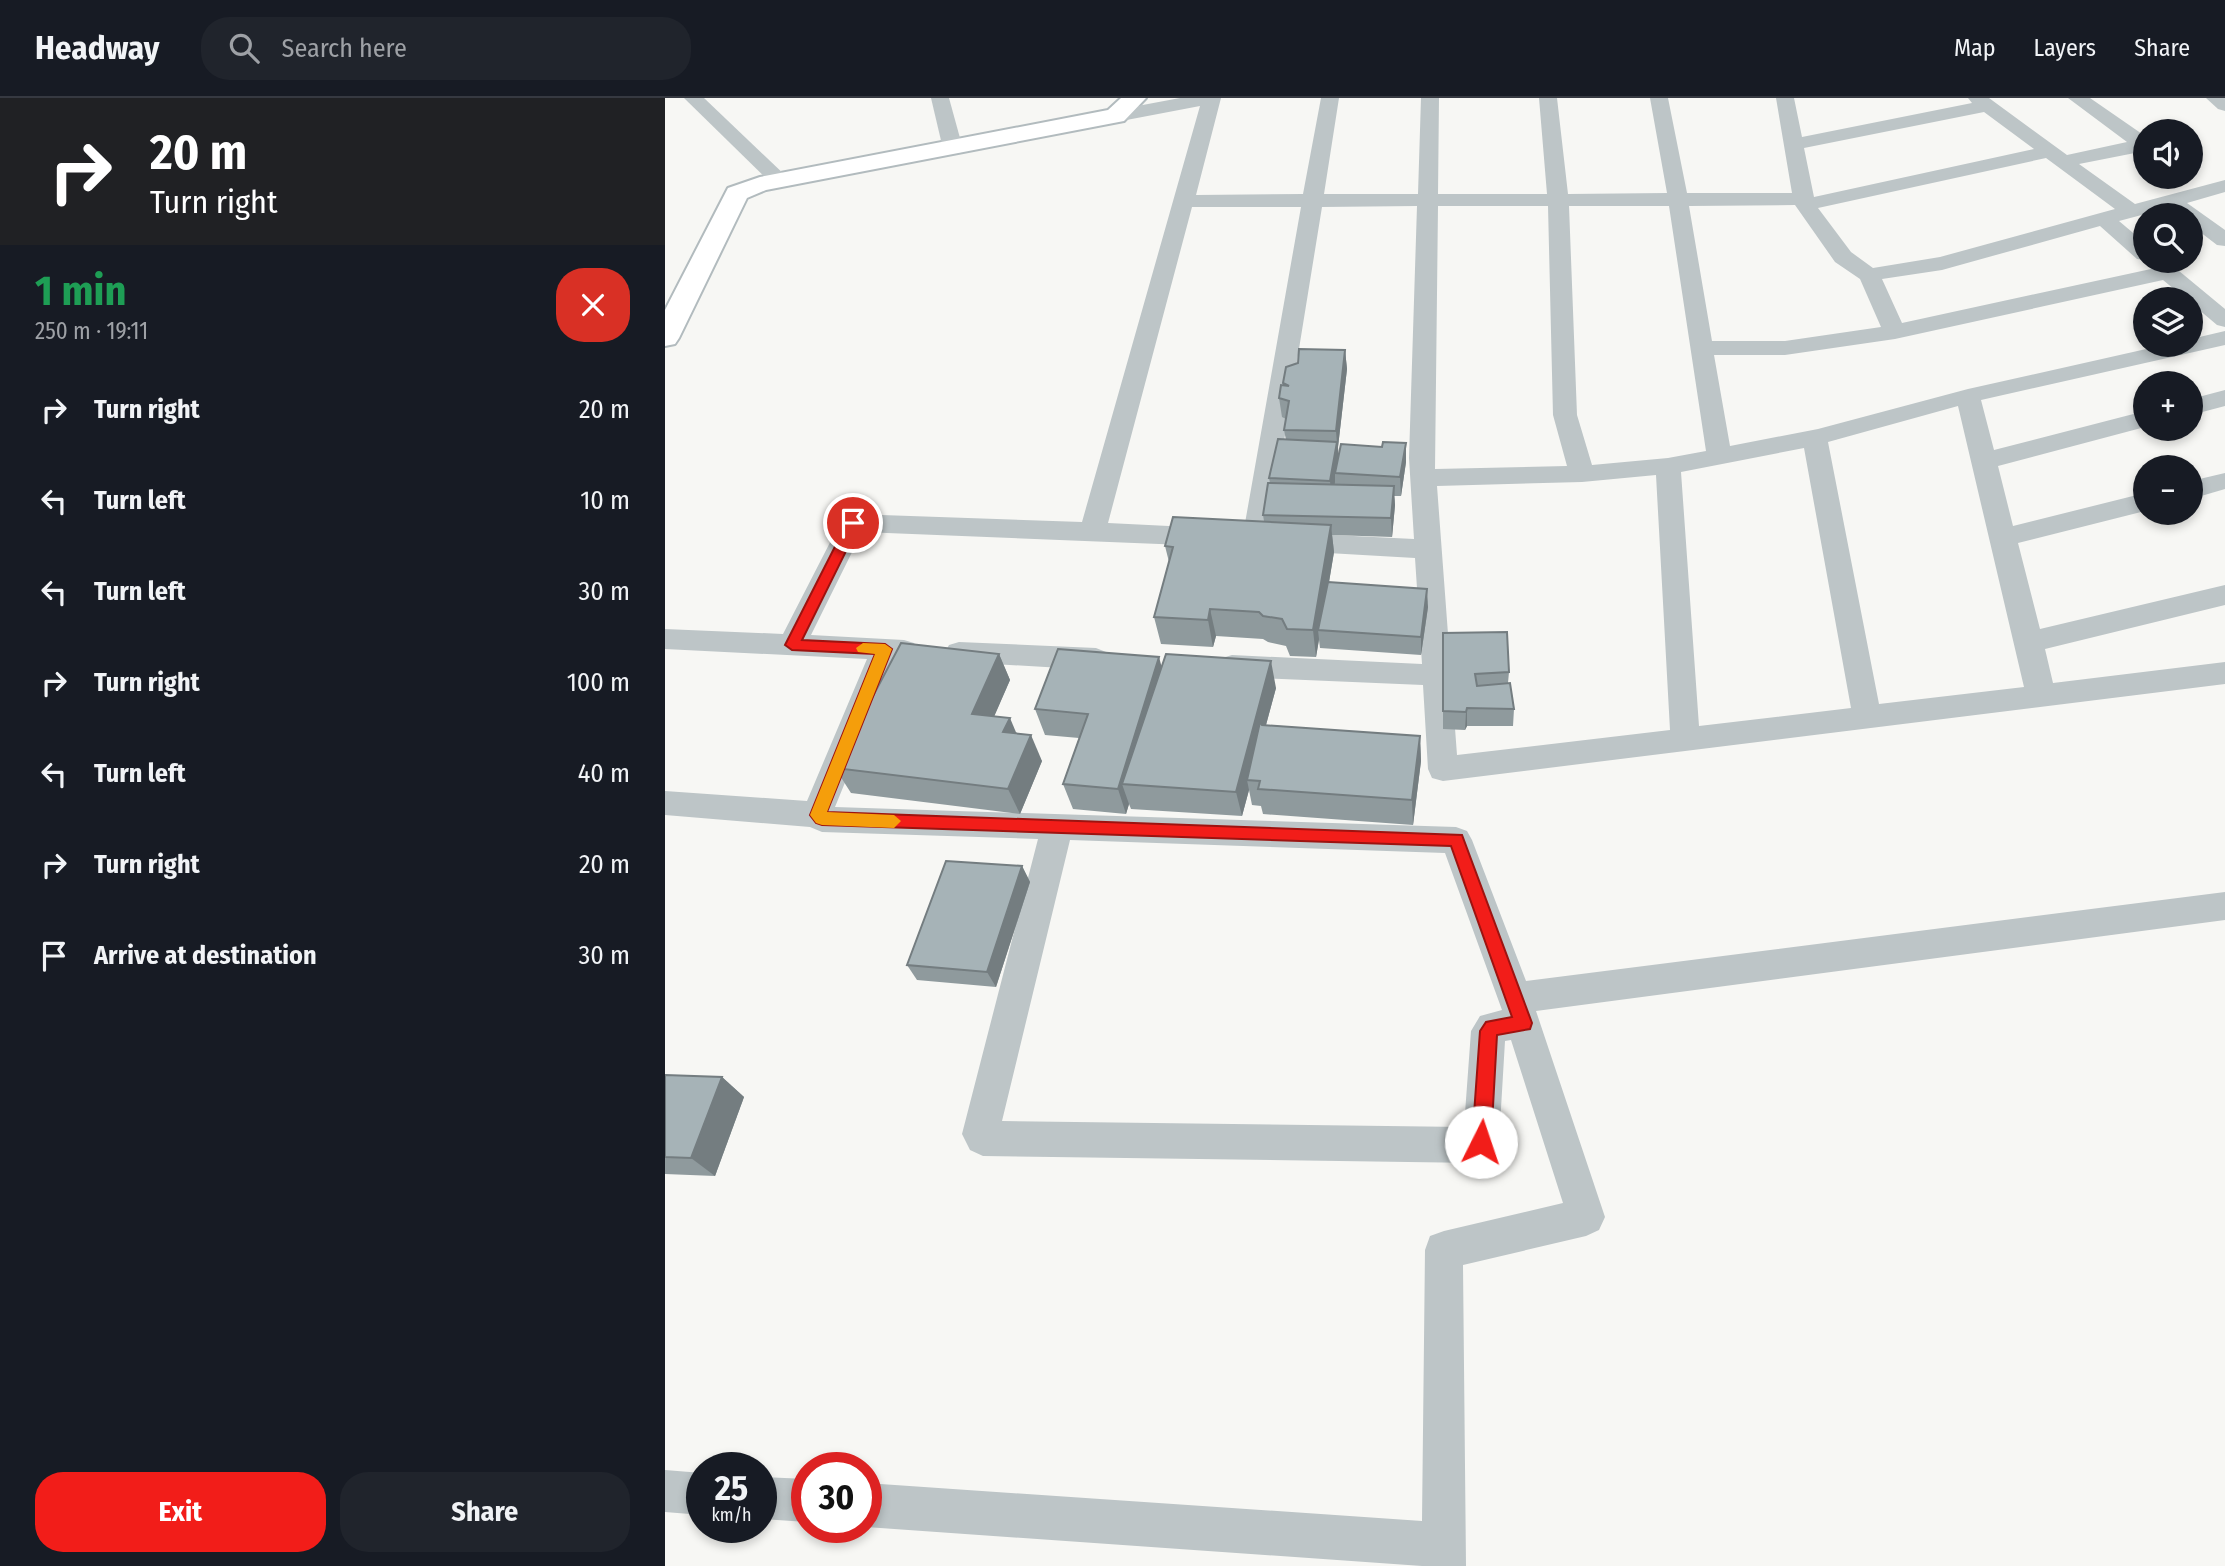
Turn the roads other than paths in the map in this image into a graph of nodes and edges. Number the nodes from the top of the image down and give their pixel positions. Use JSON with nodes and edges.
{"nodes":[{"id":1,"x":940,"y":98,"type":"edge"},
{"id":2,"x":1134,"y":98,"type":"edge"},
{"id":3,"x":1211,"y":98,"type":"edge"},
{"id":4,"x":1330,"y":98,"type":"edge"},
{"id":5,"x":1430,"y":98,"type":"edge"},
{"id":6,"x":1548,"y":98,"type":"edge"},
{"id":7,"x":1659,"y":98,"type":"edge"},
{"id":8,"x":1785,"y":98,"type":"edge"},
{"id":9,"x":2077,"y":98,"type":"edge"},
{"id":10,"x":2215,"y":98,"type":"edge"},
{"id":11,"x":698,"y":99,"type":"edge"},
{"id":12,"x":1983,"y":102,"type":"edge"},
{"id":13,"x":2225,"y":105,"type":"edge"},
{"id":14,"x":1115,"y":116,"type":"junction"},
{"id":15,"x":2133,"y":137,"type":"edge"},
{"id":16,"x":1791,"y":145,"type":"junction"},
{"id":17,"x":2133,"y":147,"type":"edge"},
{"id":18,"x":953,"y":149,"type":"junction"},
{"id":19,"x":2058,"y":156,"type":"junction"},
{"id":20,"x":781,"y":181,"type":"junction"},
{"id":21,"x":2218,"y":188,"type":"edge"},
{"id":22,"x":1427,"y":199,"type":"junction"},
{"id":23,"x":1313,"y":200,"type":"junction"},
{"id":24,"x":1678,"y":200,"type":"junction"},
{"id":25,"x":1184,"y":201,"type":"junction"},
{"id":26,"x":1558,"y":201,"type":"junction"},
{"id":27,"x":2172,"y":201,"type":"junction"},
{"id":28,"x":1804,"y":202,"type":"junction"},
{"id":29,"x":2132,"y":212,"type":"junction"},
{"id":30,"x":2105,"y":220,"type":"junction"},
{"id":31,"x":2225,"y":240,"type":"edge"},
{"id":32,"x":2133,"y":244,"type":"edge"},
{"id":33,"x":2136,"y":273,"type":"edge"},
{"id":34,"x":2168,"y":273,"type":"edge"},
{"id":35,"x":1868,"y":275,"type":"junction"},
{"id":36,"x":2225,"y":320,"type":"edge"},
{"id":37,"x":1895,"y":332,"type":"junction"},
{"id":38,"x":665,"y":338,"type":"edge"},
{"id":39,"x":2225,"y":338,"type":"edge"},
{"id":40,"x":1702,"y":348,"type":"junction"},
{"id":41,"x":1968,"y":396,"type":"junction"},
{"id":42,"x":2225,"y":398,"type":"edge"},
{"id":43,"x":2203,"y":404,"type":"edge"},
{"id":44,"x":2133,"y":422,"type":"edge"},
{"id":45,"x":1818,"y":437,"type":"junction"},
{"id":46,"x":1719,"y":457,"type":"junction"},
{"id":47,"x":1984,"y":461,"type":"junction"},
{"id":48,"x":1668,"y":466,"type":"junction"},
{"id":49,"x":1582,"y":474,"type":"junction"},
{"id":50,"x":1423,"y":478,"type":"junction"},
{"id":51,"x":2225,"y":481,"type":"edge"},
{"id":52,"x":2203,"y":487,"type":"edge"},
{"id":53,"x":2133,"y":505,"type":"edge"},
{"id":54,"x":1093,"y":531,"type":"junction"},
{"id":55,"x":2003,"y":538,"type":"junction"},
{"id":56,"x":1255,"y":540,"type":"junction"},
{"id":57,"x":1428,"y":550,"type":"junction"},
{"id":58,"x":2225,"y":595,"type":"edge"},
{"id":59,"x":665,"y":639,"type":"edge"},
{"id":60,"x":2029,"y":642,"type":"junction"},
{"id":61,"x":792,"y":645,"type":"junction"},
{"id":62,"x":885,"y":649,"type":"junction"},
{"id":63,"x":1119,"y":660,"type":"edge"},
{"id":64,"x":1202,"y":664,"type":"edge"},
{"id":65,"x":2225,"y":673,"type":"edge"},
{"id":66,"x":1437,"y":675,"type":"junction"},
{"id":67,"x":2041,"y":696,"type":"junction"},
{"id":68,"x":1867,"y":717,"type":"junction"},
{"id":69,"x":1685,"y":739,"type":"junction"},
{"id":70,"x":665,"y":803,"type":"edge"},
{"id":71,"x":818,"y":815,"type":"junction"},
{"id":72,"x":1057,"y":827,"type":"junction"},
{"id":73,"x":2225,"y":906,"type":"edge"},
{"id":74,"x":1519,"y":1010,"type":"junction"},
{"id":75,"x":665,"y":1491,"type":"edge"},
{"id":76,"x":686,"y":1493,"type":"edge"},
{"id":77,"x":882,"y":1506,"type":"edge"},
{"id":78,"x":1444,"y":1555,"type":"edge"}],
"edges":[{"from":1,"to":18,"type":"street"},
{"from":2,"to":14,"type":"street"},
{"from":3,"to":14,"type":"street"},
{"from":3,"to":25,"type":"street"},
{"from":4,"to":23,"type":"street"},
{"from":5,"to":22,"type":"street"},
{"from":6,"to":26,"type":"street"},
{"from":7,"to":24,"type":"street"},
{"from":8,"to":16,"type":"street"},
{"from":9,"to":15,"type":"street"},
{"from":10,"to":13,"type":"street"},
{"from":11,"to":20,"type":"street"},
{"from":12,"to":16,"type":"street"},
{"from":12,"to":19,"type":"street"},
{"from":14,"to":18,"type":"street"},
{"from":16,"to":28,"type":"street"},
{"from":17,"to":19,"type":"street"},
{"from":18,"to":20,"type":"street"},
{"from":19,"to":28,"type":"street"},
{"from":19,"to":29,"type":"street"},
{"from":20,"to":38,"type":"street"},
{"from":21,"to":27,"type":"street"},
{"from":22,"to":23,"type":"street"},
{"from":22,"to":26,"type":"street"},
{"from":22,"to":50,"type":"street"},
{"from":23,"to":25,"type":"street"},
{"from":23,"to":56,"type":"street"},
{"from":24,"to":26,"type":"street"},
{"from":24,"to":28,"type":"street"},
{"from":24,"to":40,"type":"street"},
{"from":25,"to":54,"type":"street"},
{"from":26,"to":49,"type":"street"},
{"from":27,"to":29,"type":"street"},
{"from":27,"to":31,"type":"street"},
{"from":28,"to":35,"type":"street"},
{"from":29,"to":30,"type":"street"},
{"from":30,"to":32,"type":"street"},
{"from":30,"to":35,"type":"street"},
{"from":33,"to":37,"type":"street"},
{"from":34,"to":36,"type":"street"},
{"from":35,"to":37,"type":"street"},
{"from":37,"to":40,"type":"street"},
{"from":39,"to":41,"type":"street"},
{"from":40,"to":46,"type":"street"},
{"from":41,"to":45,"type":"street"},
{"from":41,"to":47,"type":"street"},
{"from":42,"to":43,"type":"street"},
{"from":44,"to":47,"type":"street"},
{"from":45,"to":46,"type":"street"},
{"from":45,"to":68,"type":"street"},
{"from":46,"to":48,"type":"street"},
{"from":47,"to":55,"type":"street"},
{"from":48,"to":49,"type":"street"},
{"from":48,"to":69,"type":"street"},
{"from":49,"to":50,"type":"street"},
{"from":50,"to":57,"type":"street"},
{"from":51,"to":52,"type":"street"},
{"from":53,"to":55,"type":"street"},
{"from":54,"to":56,"type":"street"},
{"from":54,"to":61,"type":"street"},
{"from":55,"to":60,"type":"street"},
{"from":56,"to":57,"type":"street"},
{"from":57,"to":66,"type":"street"},
{"from":58,"to":60,"type":"street"},
{"from":59,"to":61,"type":"street"},
{"from":60,"to":67,"type":"street"},
{"from":61,"to":62,"type":"street"},
{"from":62,"to":63,"type":"street"},
{"from":62,"to":71,"type":"street"},
{"from":64,"to":66,"type":"street"},
{"from":65,"to":67,"type":"street"},
{"from":66,"to":69,"type":"street"},
{"from":67,"to":68,"type":"street"},
{"from":68,"to":69,"type":"street"},
{"from":70,"to":71,"type":"street"},
{"from":71,"to":72,"type":"street"},
{"from":72,"to":74,"type":"street"},
{"from":72,"to":74,"type":"street"},
{"from":73,"to":74,"type":"street"},
{"from":74,"to":78,"type":"street"},
{"from":75,"to":76,"type":"street"},
{"from":77,"to":78,"type":"street"}]}
